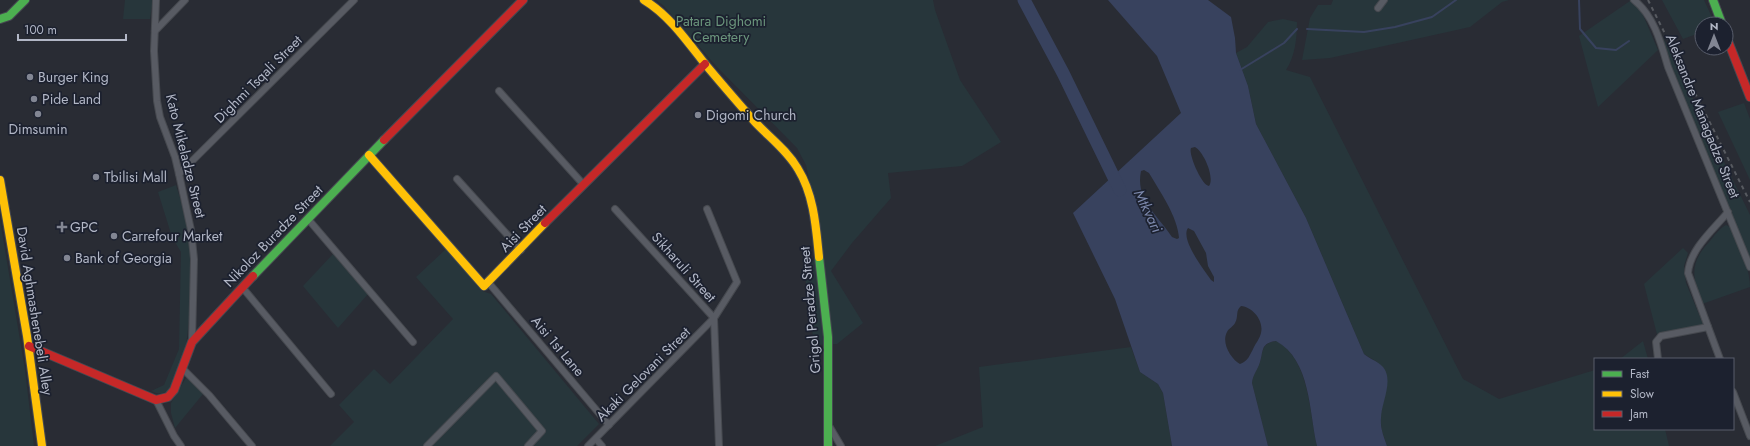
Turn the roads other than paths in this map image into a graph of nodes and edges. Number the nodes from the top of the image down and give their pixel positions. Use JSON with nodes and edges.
{"nodes":[{"id":1,"x":25,"y":0,"type":"edge"},
{"id":2,"x":156,"y":0,"type":"edge"},
{"id":3,"x":185,"y":0,"type":"edge"},
{"id":4,"x":354,"y":0,"type":"edge"},
{"id":5,"x":524,"y":0,"type":"edge"},
{"id":6,"x":644,"y":0,"type":"edge"},
{"id":7,"x":1384,"y":0,"type":"edge"},
{"id":8,"x":1634,"y":0,"type":"edge"},
{"id":9,"x":1713,"y":0,"type":"edge"},
{"id":10,"x":1378,"y":8,"type":"dead end"},
{"id":11,"x":1719,"y":16,"type":"edge"},
{"id":12,"x":0,"y":19,"type":"edge"},
{"id":13,"x":155,"y":30,"type":"junction"},
{"id":14,"x":1734,"y":56,"type":"edge"},
{"id":15,"x":705,"y":64,"type":"junction"},
{"id":16,"x":499,"y":91,"type":"dead end"},
{"id":17,"x":1750,"y":97,"type":"edge"},
{"id":18,"x":369,"y":155,"type":"junction"},
{"id":19,"x":179,"y":174,"type":"junction"},
{"id":20,"x":457,"y":179,"type":"dead end"},
{"id":21,"x":0,"y":180,"type":"edge"},
{"id":22,"x":583,"y":184,"type":"junction"},
{"id":23,"x":615,"y":209,"type":"dead end"},
{"id":24,"x":707,"y":209,"type":"dead end"},
{"id":25,"x":1728,"y":212,"type":"junction"},
{"id":26,"x":308,"y":219,"type":"junction"},
{"id":27,"x":521,"y":250,"type":"junction"},
{"id":28,"x":1750,"y":267,"type":"edge"},
{"id":29,"x":488,"y":282,"type":"junction"},
{"id":30,"x":242,"y":287,"type":"junction"},
{"id":31,"x":714,"y":318,"type":"junction"},
{"id":32,"x":1708,"y":327,"type":"junction"},
{"id":33,"x":192,"y":342,"type":"junction"},
{"id":34,"x":413,"y":342,"type":"dead end"},
{"id":35,"x":29,"y":346,"type":"junction"},
{"id":36,"x":1658,"y":358,"type":"edge"},
{"id":37,"x":1720,"y":358,"type":"edge"},
{"id":38,"x":183,"y":369,"type":"junction"},
{"id":39,"x":331,"y":394,"type":"dead end"},
{"id":40,"x":1734,"y":395,"type":"edge"},
{"id":41,"x":156,"y":400,"type":"junction"},
{"id":42,"x":828,"y":424,"type":"junction"},
{"id":43,"x":609,"y":425,"type":"junction"},
{"id":44,"x":1750,"y":436,"type":"edge"},
{"id":45,"x":596,"y":439,"type":"junction"},
{"id":46,"x":42,"y":446,"type":"edge"},
{"id":47,"x":181,"y":446,"type":"edge"},
{"id":48,"x":252,"y":446,"type":"edge"},
{"id":49,"x":427,"y":446,"type":"edge"},
{"id":50,"x":528,"y":446,"type":"edge"},
{"id":51,"x":588,"y":446,"type":"edge"},
{"id":52,"x":602,"y":446,"type":"edge"},
{"id":53,"x":719,"y":446,"type":"edge"},
{"id":54,"x":828,"y":446,"type":"edge"},
{"id":55,"x":841,"y":446,"type":"edge"}],
"edges":[{"from":1,"to":12,"type":"main road"},
{"from":2,"to":13,"type":"street","name":"Kato Mikeladze Street"},
{"from":3,"to":13,"type":"street"},
{"from":4,"to":19,"type":"street","name":"Dighmi Tsqali Street"},
{"from":5,"to":18,"type":"main road","name":"Nikoloz Buradze Street"},
{"from":6,"to":15,"type":"main road","name":"Grigol Peradze Street"},
{"from":7,"to":10,"type":"street"},
{"from":8,"to":25,"type":"street","name":"Aleksandre Managadze Street"},
{"from":9,"to":11,"type":"main road"},
{"from":13,"to":19,"type":"street","name":"Kato Mikeladze Street"},
{"from":14,"to":17,"type":"main road"},
{"from":15,"to":22,"type":"main road","name":"Aisi Street"},
{"from":15,"to":42,"type":"main road","name":"Grigol Peradze Street"},
{"from":16,"to":22,"type":"street"},
{"from":18,"to":26,"type":"main road","name":"Nikoloz Buradze Street"},
{"from":18,"to":29,"type":"main road"},
{"from":19,"to":33,"type":"street","name":"Kato Mikeladze Street"},
{"from":20,"to":27,"type":"street"},
{"from":21,"to":35,"type":"main road","name":"David Aghmashenebeli Alley"},
{"from":22,"to":27,"type":"main road","name":"Aisi Street"},
{"from":23,"to":31,"type":"street","name":"Sikharuli Street"},
{"from":24,"to":31,"type":"street","name":"Akaki Gelovani Street"},
{"from":25,"to":28,"type":"street","name":"Aleksandre Managadze Street"},
{"from":25,"to":32,"type":"street"},
{"from":26,"to":30,"type":"main road","name":"Nikoloz Buradze Street"},
{"from":26,"to":34,"type":"street"},
{"from":27,"to":29,"type":"main road","name":"Aisi Street"},
{"from":29,"to":43,"type":"street","name":"Aisi 1st Lane"},
{"from":30,"to":33,"type":"main road","name":"Nikoloz Buradze Street"},
{"from":30,"to":39,"type":"street"},
{"from":31,"to":43,"type":"street","name":"Akaki Gelovani Street"},
{"from":31,"to":53,"type":"street","name":"Sikharuli Street"},
{"from":32,"to":36,"type":"street"},
{"from":32,"to":37,"type":"street"},
{"from":33,"to":38,"type":"main road","name":"Nikoloz Buradze Street"},
{"from":35,"to":41,"type":"main road"},
{"from":35,"to":46,"type":"main road","name":"David Aghmashenebeli Alley"},
{"from":38,"to":41,"type":"main road","name":"Nikoloz Buradze Street"},
{"from":38,"to":48,"type":"street"},
{"from":40,"to":44,"type":"street"},
{"from":41,"to":47,"type":"street"},
{"from":42,"to":54,"type":"main road","name":"Grigol Peradze Street"},
{"from":42,"to":55,"type":"street"},
{"from":43,"to":45,"type":"street","name":"Akaki Gelovani Street"},
{"from":45,"to":51,"type":"street","name":"Akaki Gelovani Street"},
{"from":45,"to":52,"type":"street"},
{"from":49,"to":50,"type":"street"}]}
